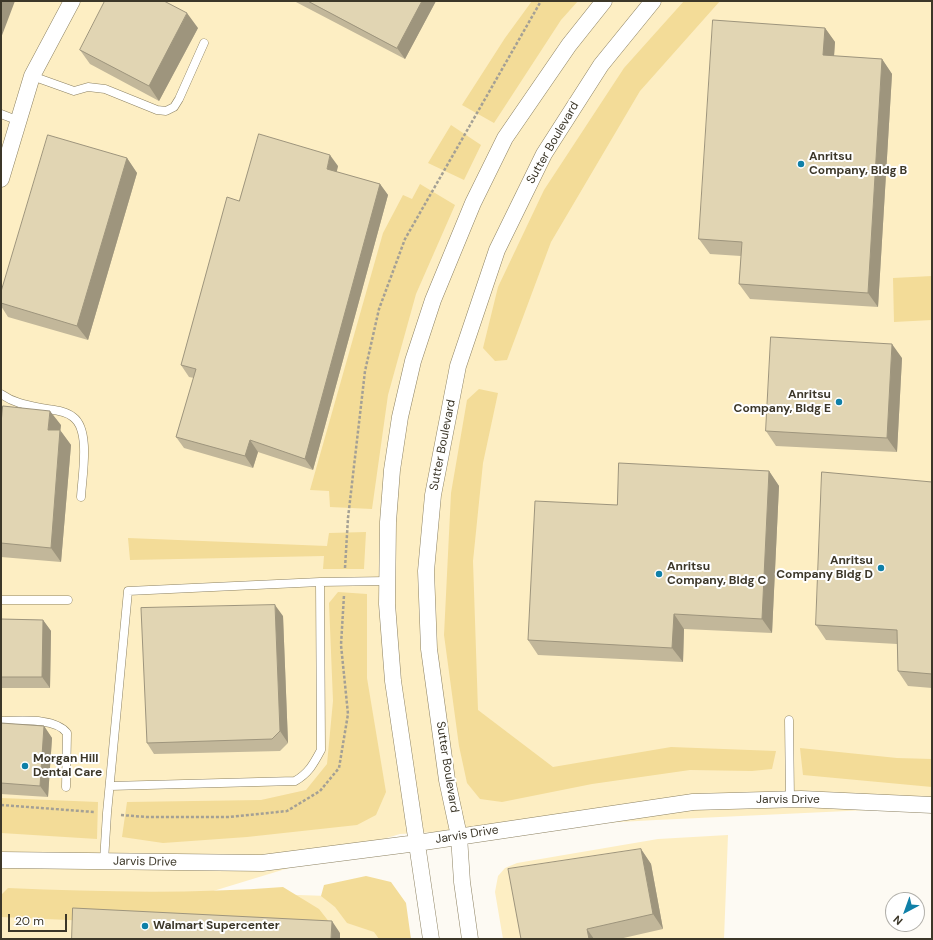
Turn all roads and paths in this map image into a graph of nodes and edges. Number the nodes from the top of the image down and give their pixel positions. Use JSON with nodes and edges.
{"nodes":[{"id":1,"x":72,"y":1,"type":"edge"},
{"id":2,"x":541,"y":1,"type":"edge"},
{"id":3,"x":604,"y":1,"type":"edge"},
{"id":4,"x":653,"y":1,"type":"edge"},
{"id":5,"x":204,"y":43,"type":"dead end"},
{"id":6,"x":32,"y":76,"type":"junction"},
{"id":7,"x":1,"y":114,"type":"edge"},
{"id":8,"x":18,"y":121,"type":"junction"},
{"id":9,"x":1,"y":179,"type":"edge"},
{"id":10,"x":1,"y":394,"type":"edge"},
{"id":11,"x":82,"y":497,"type":"dead end"},
{"id":12,"x":344,"y":581,"type":"junction"},
{"id":13,"x":387,"y":581,"type":"junction"},
{"id":14,"x":320,"y":582,"type":"junction"},
{"id":15,"x":1,"y":600,"type":"edge"},
{"id":16,"x":68,"y":600,"type":"dead end"},
{"id":17,"x":789,"y":720,"type":"dead end"},
{"id":18,"x":1,"y":721,"type":"edge"},
{"id":19,"x":110,"y":786,"type":"junction"},
{"id":20,"x":66,"y":787,"type":"dead end"},
{"id":21,"x":790,"y":799,"type":"junction"},
{"id":22,"x":1,"y":805,"type":"edge"},
{"id":23,"x":932,"y":805,"type":"edge"},
{"id":24,"x":107,"y":814,"type":"junction"},
{"id":25,"x":459,"y":836,"type":"junction"},
{"id":26,"x":418,"y":843,"type":"junction"},
{"id":27,"x":1,"y":860,"type":"edge"},
{"id":28,"x":104,"y":861,"type":"junction"},
{"id":29,"x":431,"y":939,"type":"edge"},
{"id":30,"x":470,"y":939,"type":"edge"}],
"edges":[{"from":1,"to":6,"type":"street"},
{"from":2,"to":12,"type":"path"},
{"from":3,"to":13,"type":"street"},
{"from":4,"to":25,"type":"street","name":"Sutter Boulevard"},
{"from":5,"to":6,"type":"lane"},
{"from":6,"to":8,"type":"street"},
{"from":7,"to":8,"type":"lane"},
{"from":8,"to":9,"type":"street"},
{"from":10,"to":11,"type":"lane"},
{"from":12,"to":13,"type":"lane"},
{"from":12,"to":14,"type":"lane"},
{"from":12,"to":24,"type":"path"},
{"from":13,"to":26,"type":"street"},
{"from":14,"to":19,"type":"lane"},
{"from":14,"to":19,"type":"lane"},
{"from":15,"to":16,"type":"lane"},
{"from":17,"to":21,"type":"lane"},
{"from":18,"to":20,"type":"lane"},
{"from":19,"to":24,"type":"lane"},
{"from":21,"to":23,"type":"street","name":"Jarvis Drive"},
{"from":21,"to":25,"type":"street","name":"Jarvis Drive"},
{"from":22,"to":24,"type":"path"},
{"from":24,"to":28,"type":"lane"},
{"from":25,"to":26,"type":"street","name":"Jarvis Drive"},
{"from":25,"to":30,"type":"street","name":"Sutter Boulevard"},
{"from":26,"to":28,"type":"street","name":"Jarvis Drive"},
{"from":26,"to":29,"type":"street"},
{"from":27,"to":28,"type":"street","name":"Jarvis Drive"}]}
